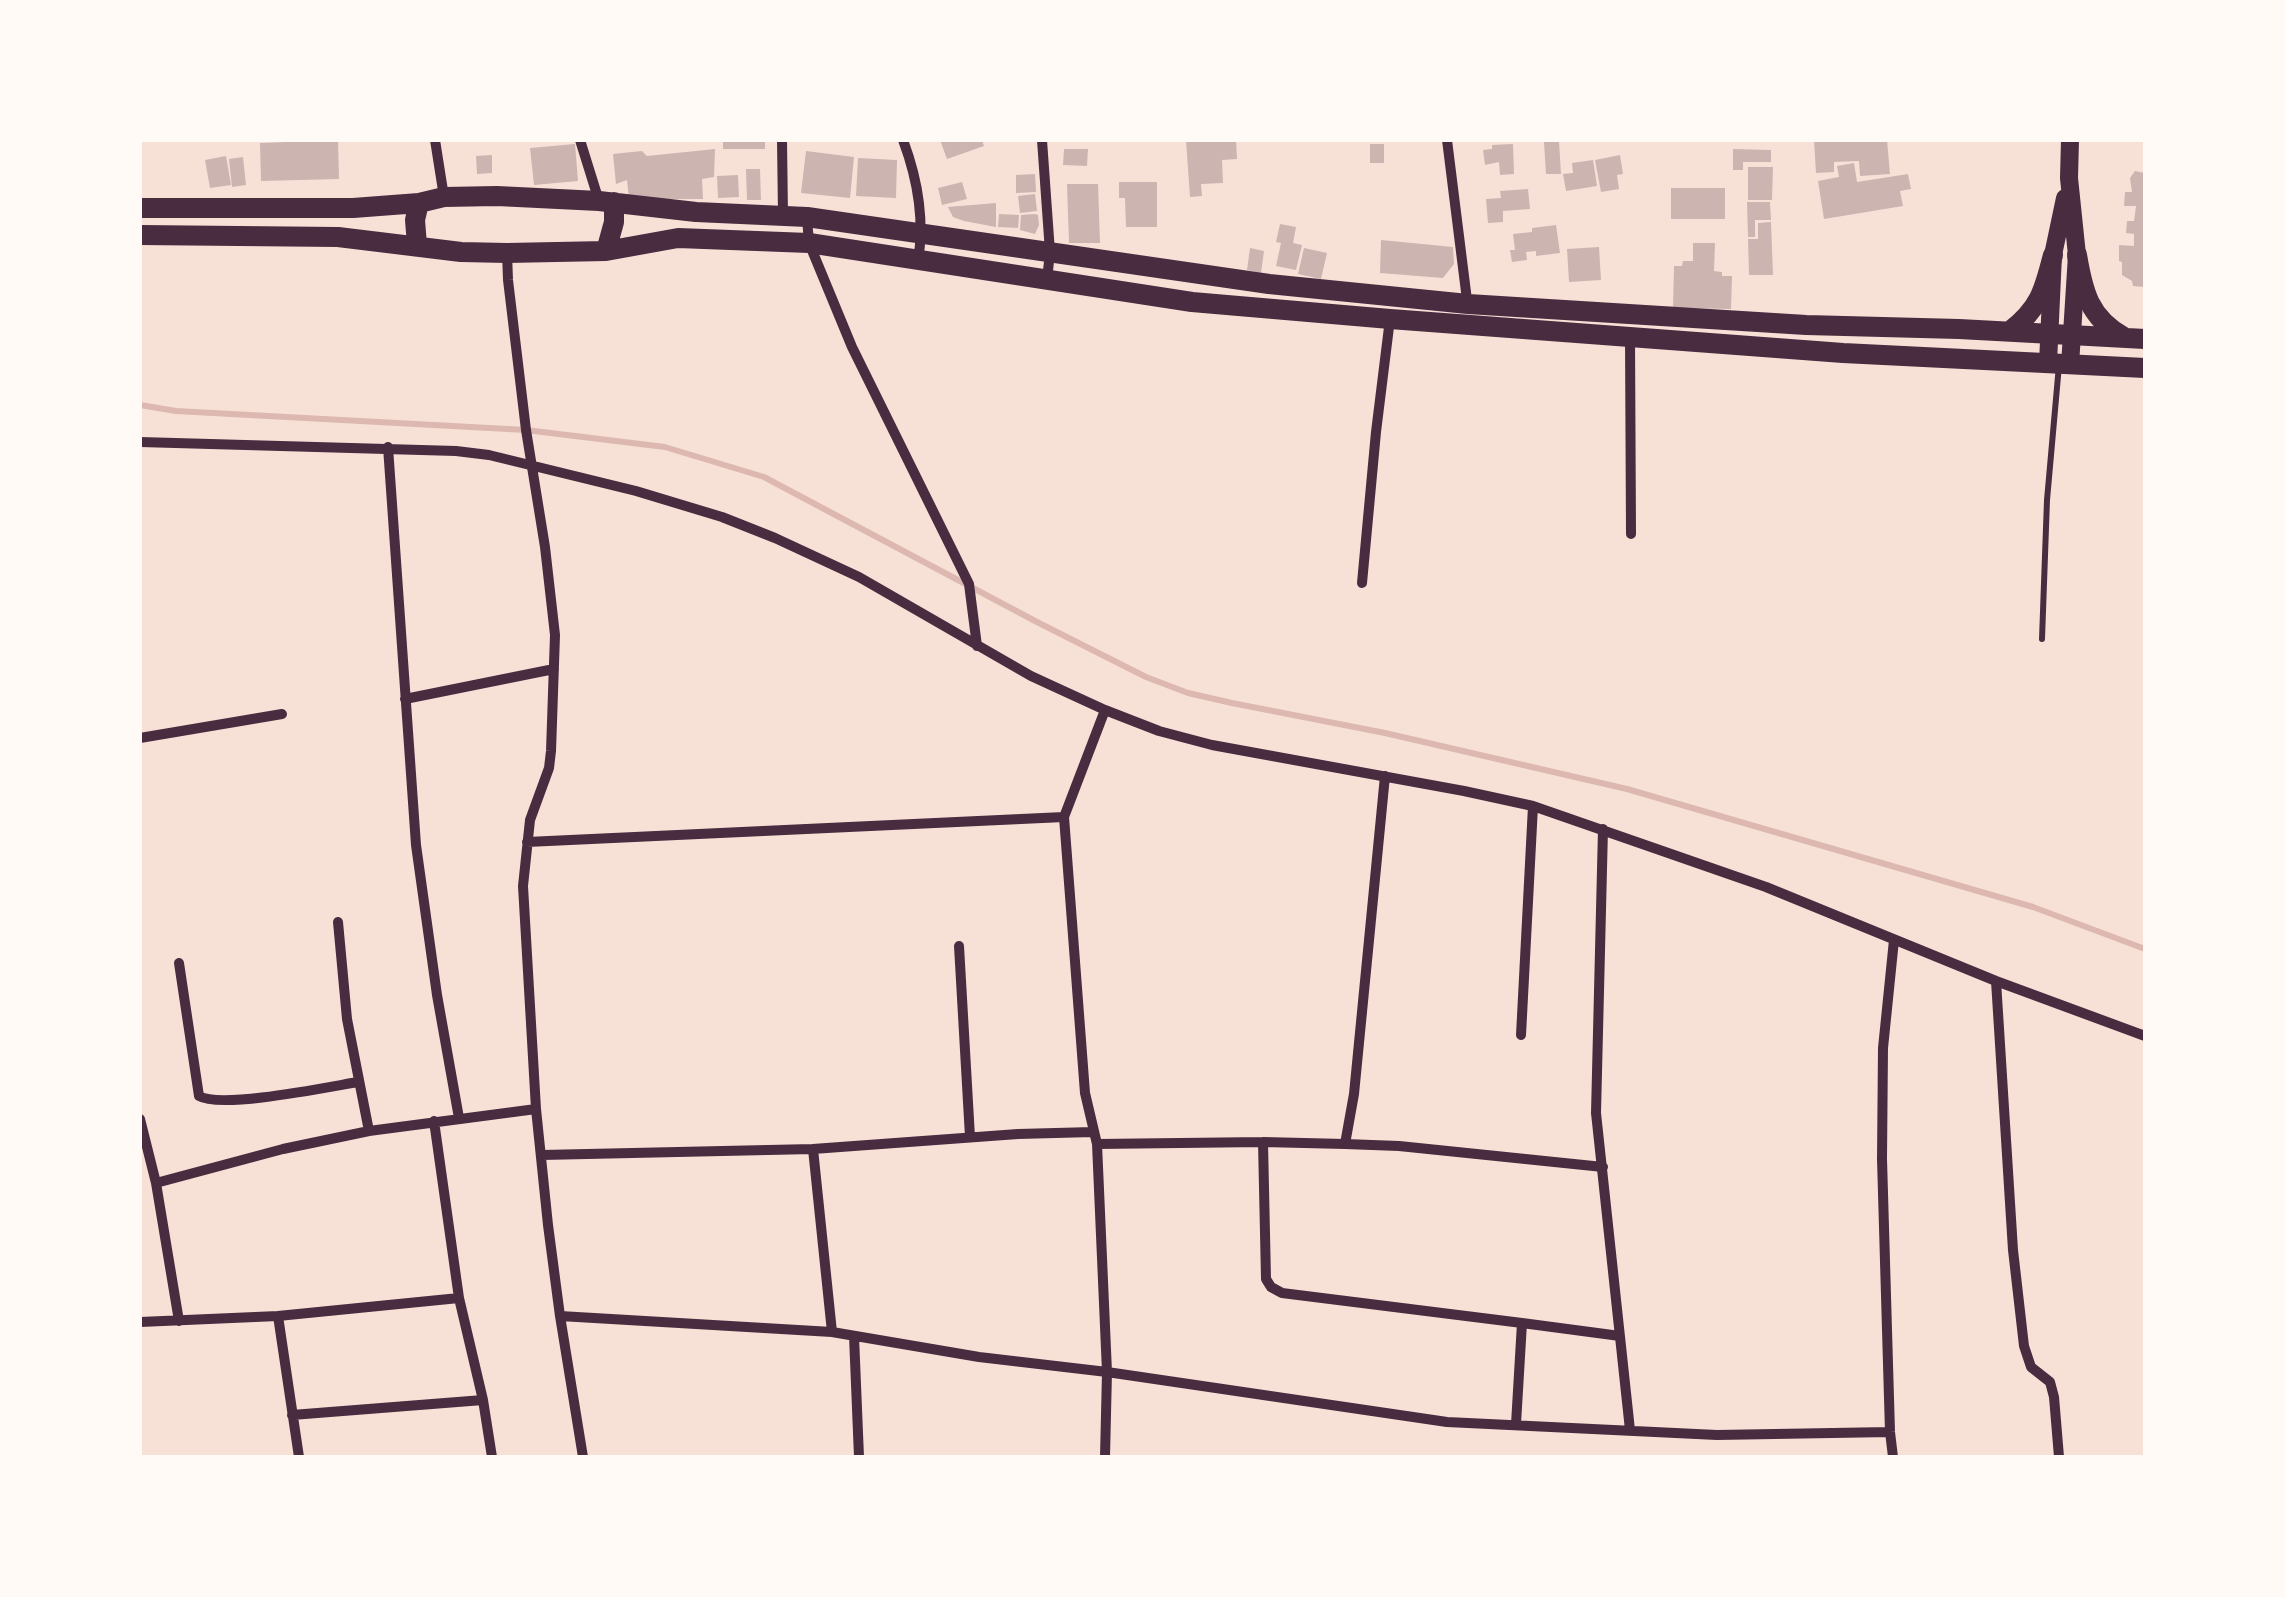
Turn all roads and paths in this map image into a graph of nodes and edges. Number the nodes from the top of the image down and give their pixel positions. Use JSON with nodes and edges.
{"nodes":[{"id":1,"x":435,"y":140,"type":"edge"},
{"id":2,"x":580,"y":140,"type":"edge"},
{"id":3,"x":782,"y":140,"type":"edge"},
{"id":4,"x":903,"y":140,"type":"edge"},
{"id":5,"x":1042,"y":140,"type":"edge"},
{"id":6,"x":1447,"y":140,"type":"edge"},
{"id":7,"x":2070,"y":140,"type":"edge"},
{"id":8,"x":2070,"y":178,"type":"junction"},
{"id":9,"x":444,"y":196,"type":"junction"},
{"id":10,"x":606,"y":202,"type":"junction"},
{"id":11,"x":419,"y":203,"type":"junction"},
{"id":12,"x":140,"y":208,"type":"edge"},
{"id":13,"x":783,"y":216,"type":"junction"},
{"id":14,"x":807,"y":217,"type":"junction"},
{"id":15,"x":922,"y":232,"type":"junction"},
{"id":16,"x":140,"y":235,"type":"edge"},
{"id":17,"x":809,"y":243,"type":"junction"},
{"id":18,"x":417,"y":246,"type":"junction"},
{"id":19,"x":606,"y":251,"type":"junction"},
{"id":20,"x":1050,"y":252,"type":"junction"},
{"id":21,"x":507,"y":254,"type":"junction"},
{"id":22,"x":2053,"y":255,"type":"junction"},
{"id":23,"x":2076,"y":255,"type":"junction"},
{"id":24,"x":918,"y":260,"type":"junction"},
{"id":25,"x":1047,"y":280,"type":"junction"},
{"id":26,"x":1469,"y":314,"type":"junction"},
{"id":27,"x":1390,"y":319,"type":"junction"},
{"id":28,"x":2010,"y":331,"type":"junction"},
{"id":29,"x":2048,"y":333,"type":"junction"},
{"id":30,"x":2072,"y":334,"type":"junction"},
{"id":31,"x":1630,"y":337,"type":"junction"},
{"id":32,"x":2135,"y":338,"type":"edge"},
{"id":33,"x":2059,"y":364,"type":"junction"},
{"id":34,"x":2145,"y":368,"type":"edge"},
{"id":35,"x":140,"y":442,"type":"edge"},
{"id":36,"x":388,"y":448,"type":"junction"},
{"id":37,"x":531,"y":465,"type":"junction"},
{"id":38,"x":1631,"y":534,"type":"dead end"},
{"id":39,"x":1362,"y":583,"type":"dead end"},
{"id":40,"x":2042,"y":639,"type":"dead end"},
{"id":41,"x":977,"y":646,"type":"junction"},
{"id":42,"x":554,"y":669,"type":"junction"},
{"id":43,"x":405,"y":699,"type":"junction"},
{"id":44,"x":1105,"y":710,"type":"junction"},
{"id":45,"x":282,"y":714,"type":"dead end"},
{"id":46,"x":140,"y":738,"type":"edge"},
{"id":47,"x":1385,"y":776,"type":"junction"},
{"id":48,"x":1534,"y":806,"type":"junction"},
{"id":49,"x":1064,"y":817,"type":"junction"},
{"id":50,"x":1603,"y":829,"type":"junction"},
{"id":51,"x":526,"y":842,"type":"junction"},
{"id":52,"x":338,"y":922,"type":"dead end"},
{"id":53,"x":1894,"y":940,"type":"junction"},
{"id":54,"x":959,"y":946,"type":"dead end"},
{"id":55,"x":179,"y":963,"type":"dead end"},
{"id":56,"x":1996,"y":981,"type":"junction"},
{"id":57,"x":1521,"y":1036,"type":"dead end"},
{"id":58,"x":2145,"y":1036,"type":"edge"},
{"id":59,"x":358,"y":1082,"type":"junction"},
{"id":60,"x":536,"y":1109,"type":"junction"},
{"id":61,"x":459,"y":1118,"type":"junction"},
{"id":62,"x":434,"y":1121,"type":"junction"},
{"id":63,"x":140,"y":1122,"type":"edge"},
{"id":64,"x":369,"y":1130,"type":"junction"},
{"id":65,"x":1094,"y":1132,"type":"junction"},
{"id":66,"x":970,"y":1137,"type":"junction"},
{"id":67,"x":1262,"y":1142,"type":"junction"},
{"id":68,"x":1097,"y":1144,"type":"junction"},
{"id":69,"x":1345,"y":1144,"type":"junction"},
{"id":70,"x":813,"y":1149,"type":"junction"},
{"id":71,"x":542,"y":1155,"type":"junction"},
{"id":72,"x":1602,"y":1167,"type":"junction"},
{"id":73,"x":156,"y":1182,"type":"junction"},
{"id":74,"x":459,"y":1298,"type":"junction"},
{"id":75,"x":278,"y":1316,"type":"junction"},
{"id":76,"x":560,"y":1316,"type":"junction"},
{"id":77,"x":179,"y":1321,"type":"junction"},
{"id":78,"x":140,"y":1322,"type":"edge"},
{"id":79,"x":1522,"y":1323,"type":"junction"},
{"id":80,"x":832,"y":1332,"type":"junction"},
{"id":81,"x":854,"y":1336,"type":"junction"},
{"id":82,"x":1620,"y":1336,"type":"junction"},
{"id":83,"x":1107,"y":1372,"type":"junction"},
{"id":84,"x":482,"y":1400,"type":"junction"},
{"id":85,"x":292,"y":1415,"type":"junction"},
{"id":86,"x":1516,"y":1424,"type":"junction"},
{"id":87,"x":1630,"y":1430,"type":"junction"},
{"id":88,"x":1890,"y":1432,"type":"junction"},
{"id":89,"x":298,"y":1457,"type":"edge"},
{"id":90,"x":492,"y":1457,"type":"edge"},
{"id":91,"x":583,"y":1457,"type":"edge"},
{"id":92,"x":859,"y":1457,"type":"edge"},
{"id":93,"x":1105,"y":1457,"type":"edge"},
{"id":94,"x":1893,"y":1457,"type":"edge"},
{"id":95,"x":2059,"y":1457,"type":"edge"}],
"edges":[{"from":1,"to":9,"type":"street"},
{"from":2,"to":10,"type":"street"},
{"from":3,"to":13,"type":"street"},
{"from":4,"to":15,"type":"street"},
{"from":5,"to":20,"type":"street"},
{"from":6,"to":26,"type":"street"},
{"from":7,"to":8,"type":"main road"},
{"from":8,"to":22,"type":"main road"},
{"from":8,"to":23,"type":"main road"},
{"from":9,"to":10,"type":"main road"},
{"from":9,"to":11,"type":"main road"},
{"from":10,"to":13,"type":"main road"},
{"from":10,"to":19,"type":"main road"},
{"from":11,"to":12,"type":"main road"},
{"from":11,"to":18,"type":"main road"},
{"from":13,"to":14,"type":"main road"},
{"from":14,"to":15,"type":"main road"},
{"from":14,"to":17,"type":"street"},
{"from":15,"to":20,"type":"main road"},
{"from":15,"to":24,"type":"street"},
{"from":16,"to":18,"type":"main road"},
{"from":17,"to":19,"type":"main road"},
{"from":17,"to":24,"type":"main road"},
{"from":17,"to":41,"type":"street"},
{"from":18,"to":21,"type":"main road"},
{"from":19,"to":21,"type":"main road"},
{"from":20,"to":25,"type":"street"},
{"from":20,"to":26,"type":"main road"},
{"from":21,"to":37,"type":"street"},
{"from":22,"to":28,"type":"main road"},
{"from":22,"to":29,"type":"main road"},
{"from":23,"to":30,"type":"main road"},
{"from":23,"to":32,"type":"main road"},
{"from":24,"to":25,"type":"main road"},
{"from":25,"to":27,"type":"main road"},
{"from":26,"to":27,"type":"main road"},
{"from":26,"to":28,"type":"main road"},
{"from":26,"to":31,"type":"main road"},
{"from":27,"to":39,"type":"street"},
{"from":28,"to":29,"type":"main road"},
{"from":29,"to":30,"type":"main road"},
{"from":29,"to":33,"type":"main road"},
{"from":30,"to":32,"type":"main road"},
{"from":30,"to":33,"type":"main road"},
{"from":31,"to":33,"type":"main road"},
{"from":31,"to":38,"type":"street"},
{"from":33,"to":34,"type":"main road"},
{"from":33,"to":40,"type":"lane"},
{"from":35,"to":36,"type":"street"},
{"from":36,"to":37,"type":"street"},
{"from":36,"to":43,"type":"street"},
{"from":37,"to":41,"type":"street"},
{"from":37,"to":42,"type":"street"},
{"from":41,"to":44,"type":"street"},
{"from":42,"to":43,"type":"street"},
{"from":42,"to":51,"type":"street"},
{"from":43,"to":61,"type":"street"},
{"from":44,"to":47,"type":"street"},
{"from":44,"to":49,"type":"street"},
{"from":45,"to":46,"type":"street"},
{"from":47,"to":48,"type":"street"},
{"from":47,"to":69,"type":"street"},
{"from":48,"to":50,"type":"street"},
{"from":48,"to":57,"type":"street"},
{"from":49,"to":51,"type":"street"},
{"from":49,"to":65,"type":"street"},
{"from":50,"to":53,"type":"street"},
{"from":50,"to":72,"type":"street"},
{"from":51,"to":60,"type":"street"},
{"from":52,"to":59,"type":"street"},
{"from":53,"to":56,"type":"street"},
{"from":53,"to":88,"type":"street"},
{"from":54,"to":66,"type":"street"},
{"from":55,"to":59,"type":"street"},
{"from":56,"to":58,"type":"street"},
{"from":56,"to":95,"type":"street"},
{"from":59,"to":64,"type":"street"},
{"from":60,"to":61,"type":"street"},
{"from":60,"to":71,"type":"street"},
{"from":61,"to":62,"type":"street"},
{"from":62,"to":64,"type":"street"},
{"from":62,"to":74,"type":"street"},
{"from":63,"to":73,"type":"street"},
{"from":64,"to":73,"type":"street"},
{"from":65,"to":66,"type":"street"},
{"from":65,"to":68,"type":"street"},
{"from":66,"to":70,"type":"street"},
{"from":67,"to":68,"type":"street"},
{"from":67,"to":69,"type":"street"},
{"from":67,"to":79,"type":"street"},
{"from":68,"to":83,"type":"street"},
{"from":69,"to":72,"type":"street"},
{"from":70,"to":71,"type":"street"},
{"from":70,"to":80,"type":"street"},
{"from":71,"to":76,"type":"street"},
{"from":72,"to":82,"type":"street"},
{"from":73,"to":77,"type":"street"},
{"from":74,"to":75,"type":"street"},
{"from":74,"to":84,"type":"street"},
{"from":75,"to":77,"type":"street"},
{"from":75,"to":85,"type":"street"},
{"from":76,"to":80,"type":"street"},
{"from":76,"to":91,"type":"street"},
{"from":77,"to":78,"type":"street"},
{"from":79,"to":82,"type":"street"},
{"from":79,"to":86,"type":"street"},
{"from":80,"to":81,"type":"street"},
{"from":81,"to":83,"type":"street"},
{"from":81,"to":92,"type":"street"},
{"from":82,"to":87,"type":"street"},
{"from":83,"to":86,"type":"street"},
{"from":83,"to":93,"type":"street"},
{"from":84,"to":85,"type":"street"},
{"from":84,"to":90,"type":"street"},
{"from":85,"to":89,"type":"street"},
{"from":86,"to":87,"type":"street"},
{"from":87,"to":88,"type":"street"},
{"from":88,"to":94,"type":"street"}]}
